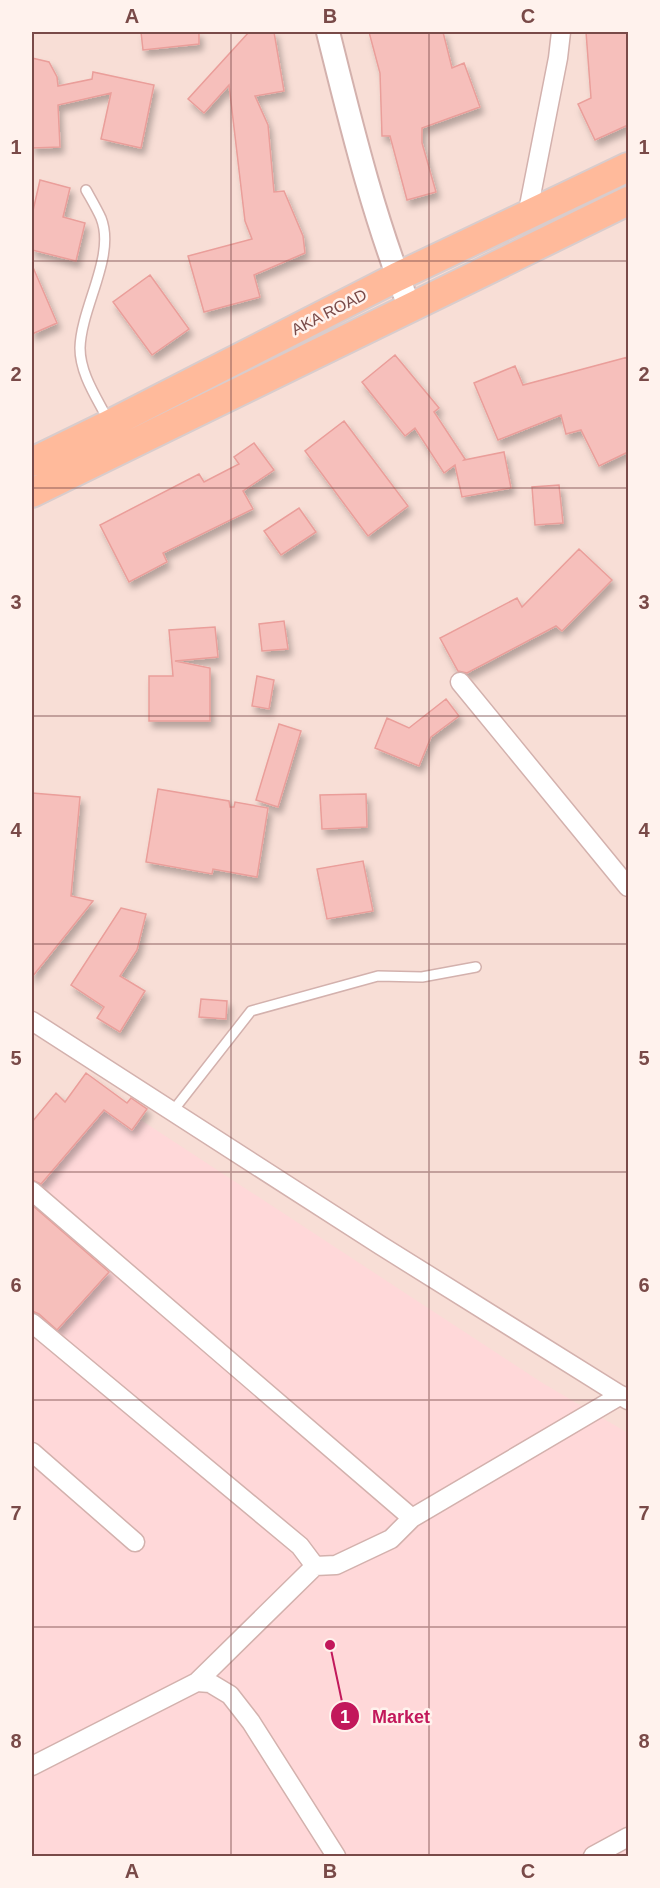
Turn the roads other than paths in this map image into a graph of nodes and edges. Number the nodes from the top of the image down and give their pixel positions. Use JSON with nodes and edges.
{"nodes":[{"id":1,"x":328,"y":32,"type":"edge"},
{"id":2,"x":561,"y":32,"type":"edge"},
{"id":3,"x":628,"y":167,"type":"edge"},
{"id":4,"x":86,"y":190,"type":"dead end"},
{"id":5,"x":628,"y":201,"type":"edge"},
{"id":6,"x":527,"y":216,"type":"junction"},
{"id":7,"x":398,"y":277,"type":"junction"},
{"id":8,"x":410,"y":308,"type":"junction"},
{"id":9,"x":110,"y":424,"type":"junction"},
{"id":10,"x":32,"y":462,"type":"edge"},
{"id":11,"x":32,"y":493,"type":"edge"},
{"id":12,"x":460,"y":682,"type":"dead end"},
{"id":13,"x":628,"y":887,"type":"edge"},
{"id":14,"x":476,"y":967,"type":"dead end"},
{"id":15,"x":32,"y":1021,"type":"edge"},
{"id":16,"x":172,"y":1112,"type":"junction"},
{"id":17,"x":32,"y":1191,"type":"edge"},
{"id":18,"x":32,"y":1323,"type":"edge"},
{"id":19,"x":625,"y":1397,"type":"edge"},
{"id":20,"x":32,"y":1452,"type":"edge"},
{"id":21,"x":411,"y":1518,"type":"junction"},
{"id":22,"x":135,"y":1542,"type":"dead end"},
{"id":23,"x":315,"y":1566,"type":"junction"},
{"id":24,"x":197,"y":1682,"type":"junction"},
{"id":25,"x":32,"y":1766,"type":"edge"},
{"id":26,"x":628,"y":1836,"type":"edge"},
{"id":27,"x":336,"y":1857,"type":"edge"},
{"id":28,"x":593,"y":1857,"type":"edge"}],
"edges":[{"from":1,"to":7,"type":"street"},
{"from":2,"to":6,"type":"street"},
{"from":3,"to":6,"type":"main road","name":"AKA ROAD"},
{"from":4,"to":9,"type":"lane"},
{"from":5,"to":8,"type":"main road","name":"AKA ROAD"},
{"from":6,"to":7,"type":"main road","name":"AKA ROAD"},
{"from":7,"to":8,"type":"street"},
{"from":7,"to":9,"type":"main road","name":"AKA ROAD"},
{"from":8,"to":11,"type":"main road","name":"AKA ROAD"},
{"from":9,"to":10,"type":"main road","name":"AKA ROAD"},
{"from":12,"to":13,"type":"street"},
{"from":14,"to":16,"type":"lane"},
{"from":15,"to":16,"type":"street"},
{"from":16,"to":19,"type":"street"},
{"from":17,"to":21,"type":"street"},
{"from":18,"to":23,"type":"street"},
{"from":19,"to":21,"type":"street"},
{"from":20,"to":22,"type":"street"},
{"from":21,"to":23,"type":"street"},
{"from":23,"to":24,"type":"street"},
{"from":24,"to":25,"type":"street"},
{"from":24,"to":27,"type":"street"},
{"from":26,"to":28,"type":"street"}]}
